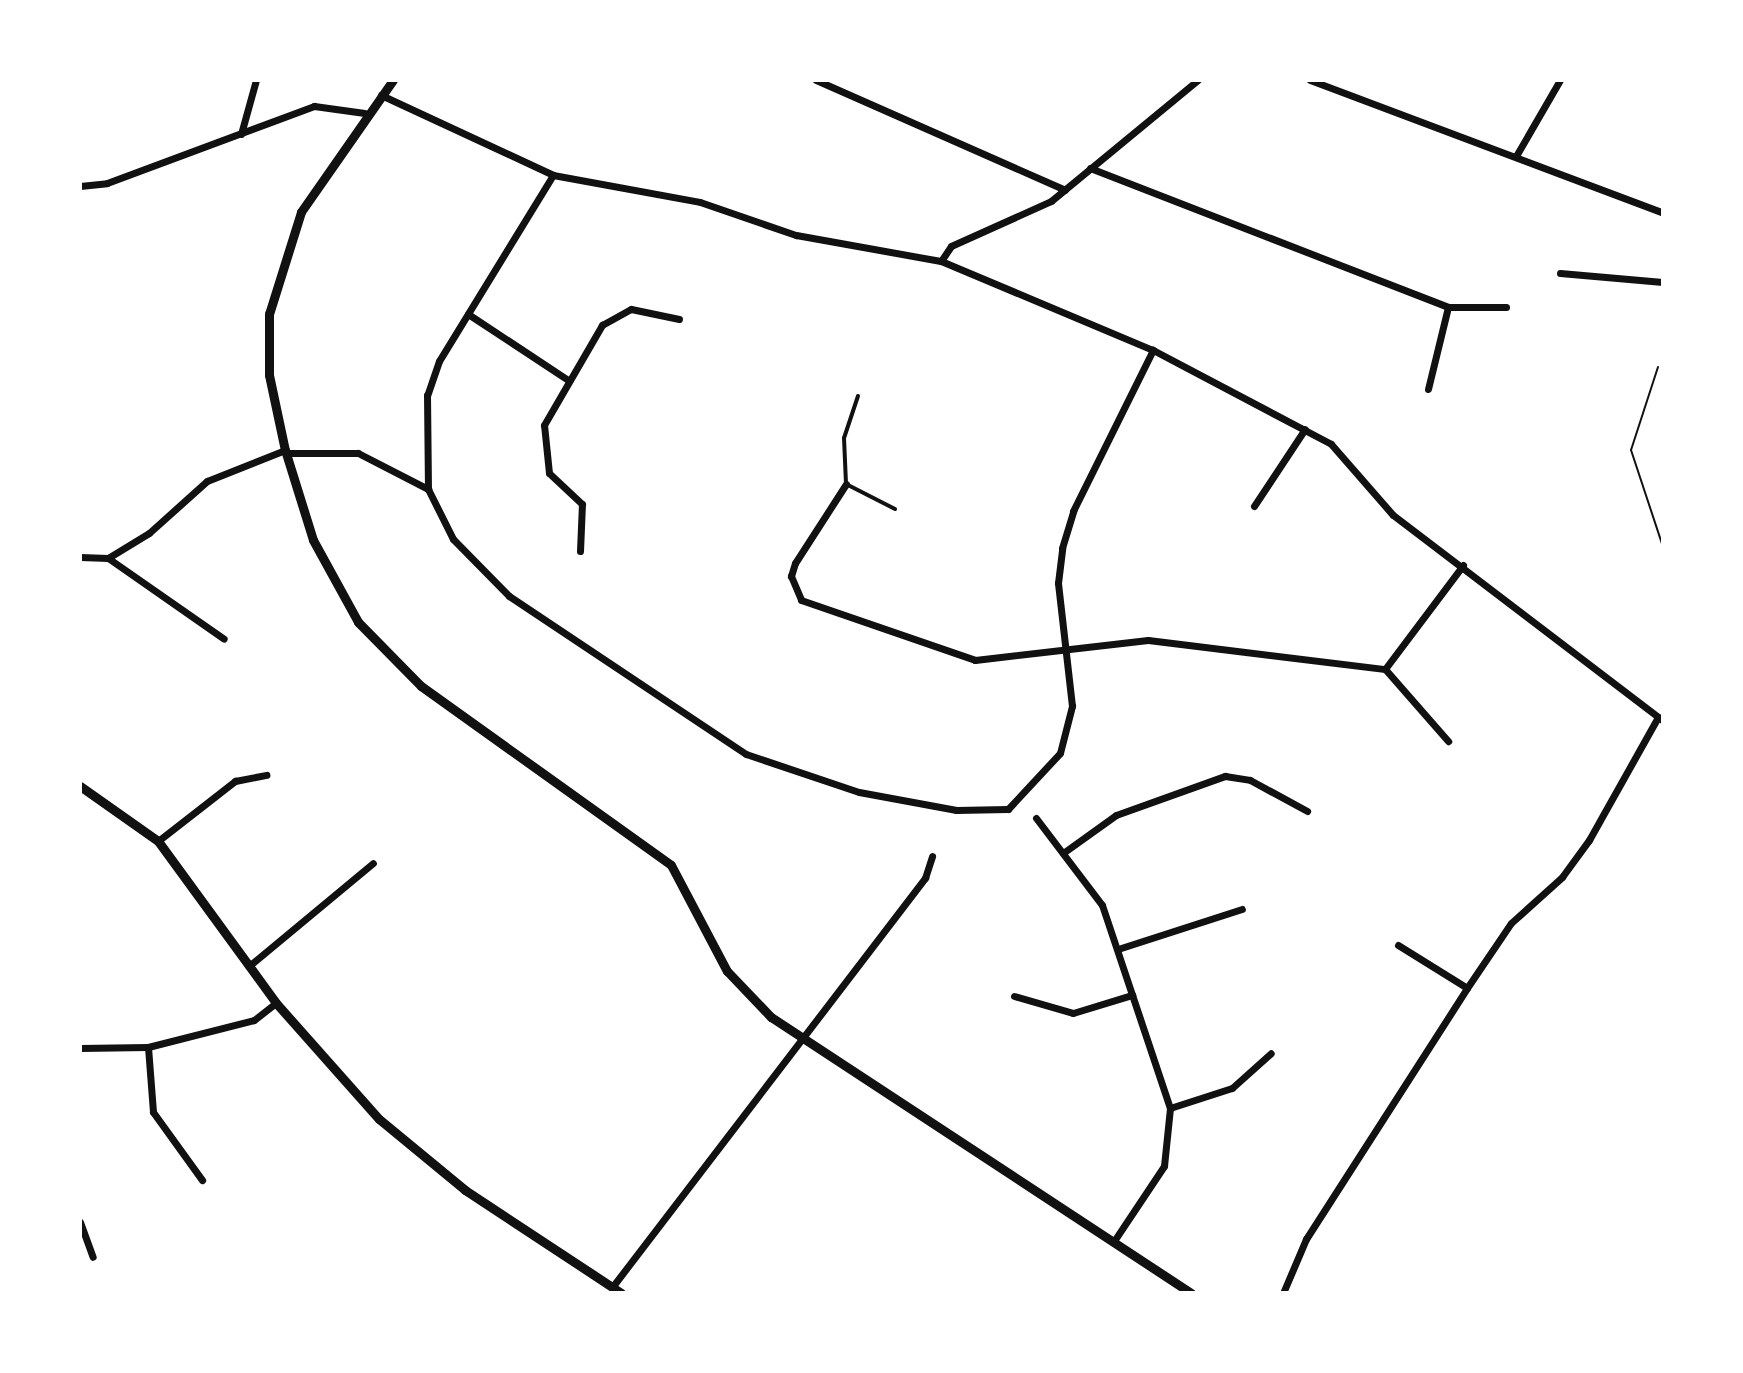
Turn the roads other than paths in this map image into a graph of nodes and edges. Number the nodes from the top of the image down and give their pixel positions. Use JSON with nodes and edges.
{"nodes":[{"id":1,"x":256,"y":80,"type":"edge"},
{"id":2,"x":393,"y":80,"type":"edge"},
{"id":3,"x":816,"y":80,"type":"edge"},
{"id":4,"x":1198,"y":80,"type":"edge"},
{"id":5,"x":1310,"y":80,"type":"edge"},
{"id":6,"x":1560,"y":80,"type":"edge"},
{"id":7,"x":380,"y":94,"type":"junction"},
{"id":8,"x":365,"y":113,"type":"junction"},
{"id":9,"x":241,"y":134,"type":"junction"},
{"id":10,"x":1516,"y":156,"type":"junction"},
{"id":11,"x":1090,"y":168,"type":"junction"},
{"id":12,"x":553,"y":175,"type":"junction"},
{"id":13,"x":80,"y":186,"type":"edge"},
{"id":14,"x":1065,"y":190,"type":"junction"},
{"id":15,"x":1663,"y":213,"type":"edge"},
{"id":16,"x":941,"y":261,"type":"junction"},
{"id":17,"x":1560,"y":273,"type":"dead end"},
{"id":18,"x":1663,"y":282,"type":"edge"},
{"id":19,"x":1448,"y":307,"type":"junction"},
{"id":20,"x":1506,"y":307,"type":"dead end"},
{"id":21,"x":468,"y":314,"type":"junction"},
{"id":22,"x":679,"y":319,"type":"dead end"},
{"id":23,"x":1153,"y":350,"type":"junction"},
{"id":24,"x":568,"y":380,"type":"junction"},
{"id":25,"x":1428,"y":389,"type":"dead end"},
{"id":26,"x":858,"y":396,"type":"dead end"},
{"id":27,"x":1305,"y":429,"type":"junction"},
{"id":28,"x":285,"y":451,"type":"junction"},
{"id":29,"x":846,"y":484,"type":"junction"},
{"id":30,"x":428,"y":489,"type":"junction"},
{"id":31,"x":1254,"y":506,"type":"dead end"},
{"id":32,"x":895,"y":509,"type":"dead end"},
{"id":33,"x":580,"y":551,"type":"dead end"},
{"id":34,"x":80,"y":557,"type":"edge"},
{"id":35,"x":108,"y":558,"type":"junction"},
{"id":36,"x":1463,"y":565,"type":"junction"},
{"id":37,"x":224,"y":639,"type":"dead end"},
{"id":38,"x":1067,"y":654,"type":"junction"},
{"id":39,"x":1385,"y":669,"type":"junction"},
{"id":40,"x":1660,"y":719,"type":"edge"},
{"id":41,"x":1448,"y":741,"type":"dead end"},
{"id":42,"x":266,"y":775,"type":"dead end"},
{"id":43,"x":80,"y":786,"type":"edge"},
{"id":44,"x":1307,"y":811,"type":"dead end"},
{"id":45,"x":1036,"y":818,"type":"dead end"},
{"id":46,"x":158,"y":841,"type":"junction"},
{"id":47,"x":1063,"y":853,"type":"junction"},
{"id":48,"x":932,"y":856,"type":"dead end"},
{"id":49,"x":373,"y":863,"type":"dead end"},
{"id":50,"x":1242,"y":909,"type":"dead end"},
{"id":51,"x":1398,"y":945,"type":"dead end"},
{"id":52,"x":1121,"y":948,"type":"junction"},
{"id":53,"x":249,"y":966,"type":"junction"},
{"id":54,"x":1467,"y":988,"type":"junction"},
{"id":55,"x":1132,"y":995,"type":"junction"},
{"id":56,"x":1014,"y":996,"type":"dead end"},
{"id":57,"x":276,"y":1003,"type":"junction"},
{"id":58,"x":803,"y":1038,"type":"junction"},
{"id":59,"x":148,"y":1047,"type":"junction"},
{"id":60,"x":80,"y":1048,"type":"edge"},
{"id":61,"x":1271,"y":1053,"type":"dead end"},
{"id":62,"x":1170,"y":1108,"type":"junction"},
{"id":63,"x":202,"y":1180,"type":"dead end"},
{"id":64,"x":80,"y":1222,"type":"edge"},
{"id":65,"x":1114,"y":1241,"type":"junction"},
{"id":66,"x":93,"y":1257,"type":"dead end"},
{"id":67,"x":617,"y":1290,"type":"edge"},
{"id":68,"x":1191,"y":1293,"type":"edge"},
{"id":69,"x":1283,"y":1293,"type":"edge"}],
"edges":[{"from":1,"to":9,"type":"street"},
{"from":2,"to":7,"type":"street"},
{"from":3,"to":14,"type":"street"},
{"from":4,"to":11,"type":"street"},
{"from":5,"to":10,"type":"street"},
{"from":6,"to":10,"type":"street"},
{"from":7,"to":8,"type":"street"},
{"from":7,"to":12,"type":"street"},
{"from":8,"to":9,"type":"street"},
{"from":8,"to":28,"type":"street"},
{"from":9,"to":13,"type":"street"},
{"from":10,"to":15,"type":"street"},
{"from":11,"to":14,"type":"street"},
{"from":11,"to":19,"type":"street"},
{"from":12,"to":16,"type":"street"},
{"from":12,"to":21,"type":"street"},
{"from":14,"to":16,"type":"street"},
{"from":16,"to":23,"type":"street"},
{"from":17,"to":18,"type":"street"},
{"from":19,"to":20,"type":"street"},
{"from":19,"to":25,"type":"street"},
{"from":21,"to":24,"type":"street"},
{"from":21,"to":30,"type":"street"},
{"from":22,"to":24,"type":"street"},
{"from":23,"to":27,"type":"street"},
{"from":23,"to":38,"type":"street"},
{"from":24,"to":33,"type":"street"},
{"from":26,"to":29,"type":"lane"},
{"from":27,"to":31,"type":"street"},
{"from":27,"to":36,"type":"street"},
{"from":28,"to":30,"type":"street"},
{"from":28,"to":35,"type":"street"},
{"from":28,"to":58,"type":"street"},
{"from":29,"to":32,"type":"lane"},
{"from":29,"to":38,"type":"street"},
{"from":30,"to":38,"type":"street"},
{"from":34,"to":35,"type":"street"},
{"from":35,"to":37,"type":"street"},
{"from":36,"to":39,"type":"street"},
{"from":36,"to":40,"type":"street"},
{"from":38,"to":39,"type":"street"},
{"from":39,"to":41,"type":"street"},
{"from":40,"to":54,"type":"street"},
{"from":42,"to":46,"type":"street"},
{"from":43,"to":46,"type":"street"},
{"from":44,"to":47,"type":"street"},
{"from":45,"to":47,"type":"street"},
{"from":46,"to":53,"type":"street"},
{"from":47,"to":52,"type":"street"},
{"from":48,"to":58,"type":"street"},
{"from":49,"to":53,"type":"street"},
{"from":50,"to":52,"type":"street"},
{"from":51,"to":54,"type":"street"},
{"from":52,"to":55,"type":"street"},
{"from":53,"to":57,"type":"street"},
{"from":54,"to":69,"type":"street"},
{"from":55,"to":56,"type":"street"},
{"from":55,"to":62,"type":"street"},
{"from":57,"to":59,"type":"street"},
{"from":57,"to":67,"type":"street"},
{"from":58,"to":65,"type":"street"},
{"from":58,"to":67,"type":"street"},
{"from":59,"to":60,"type":"street"},
{"from":59,"to":63,"type":"street"},
{"from":61,"to":62,"type":"street"},
{"from":62,"to":65,"type":"street"},
{"from":64,"to":66,"type":"street"},
{"from":65,"to":68,"type":"street"}]}
